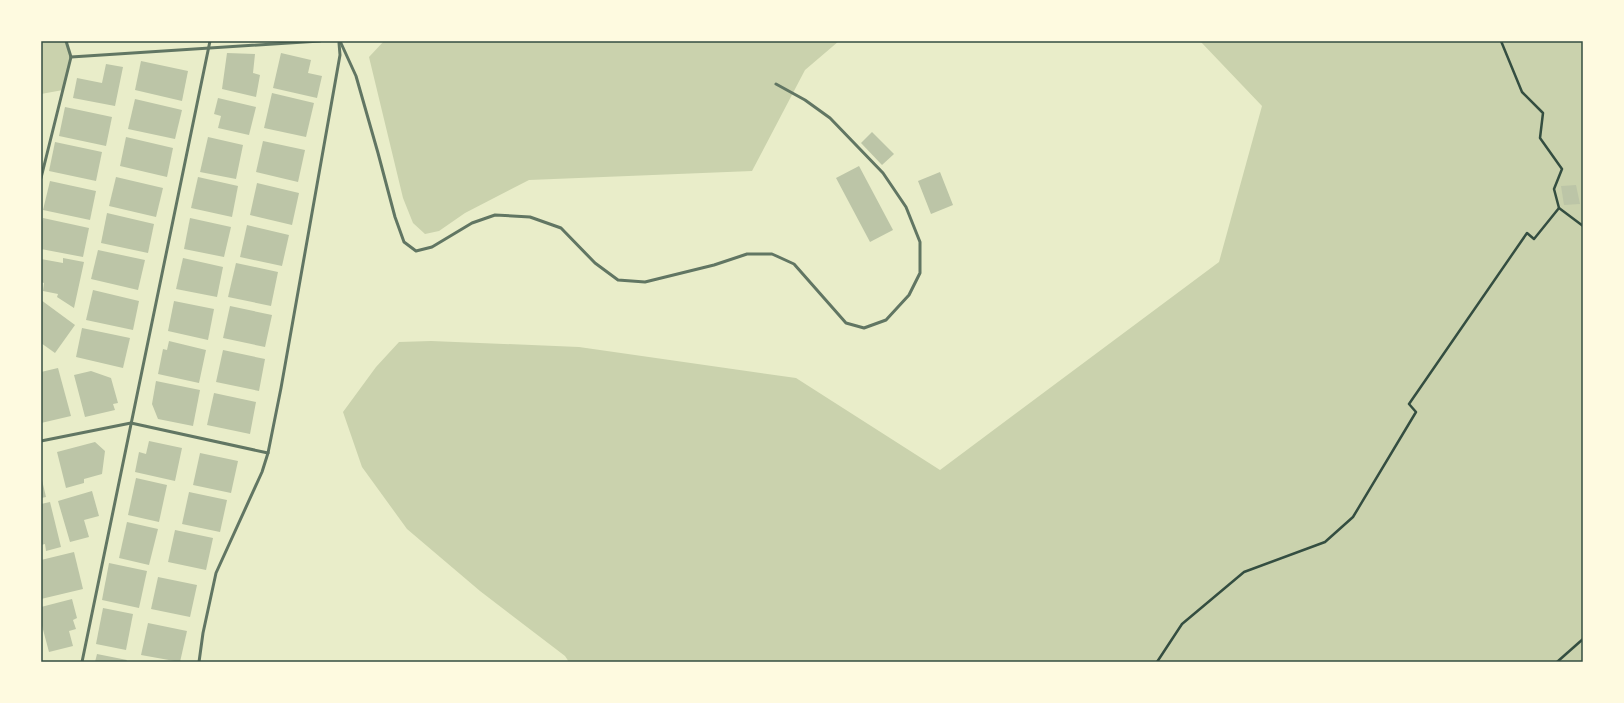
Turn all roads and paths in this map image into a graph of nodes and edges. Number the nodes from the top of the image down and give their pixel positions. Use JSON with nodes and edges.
{"nodes":[{"id":1,"x":66,"y":41,"type":"edge"},
{"id":2,"x":210,"y":41,"type":"edge"},
{"id":3,"x":320,"y":41,"type":"edge"},
{"id":4,"x":340,"y":41,"type":"edge"},
{"id":5,"x":1501,"y":41,"type":"edge"},
{"id":6,"x":210,"y":48,"type":"junction"},
{"id":7,"x":71,"y":57,"type":"junction"},
{"id":8,"x":776,"y":84,"type":"dead end"},
{"id":9,"x":41,"y":178,"type":"edge"},
{"id":10,"x":1559,"y":208,"type":"junction"},
{"id":11,"x":1583,"y":226,"type":"edge"},
{"id":12,"x":131,"y":423,"type":"junction"},
{"id":13,"x":41,"y":441,"type":"edge"},
{"id":14,"x":268,"y":454,"type":"junction"},
{"id":15,"x":1583,"y":639,"type":"edge"},
{"id":16,"x":82,"y":662,"type":"edge"},
{"id":17,"x":199,"y":662,"type":"edge"},
{"id":18,"x":1157,"y":662,"type":"edge"},
{"id":19,"x":1557,"y":662,"type":"edge"}],
"edges":[{"from":1,"to":7,"type":"lane"},
{"from":2,"to":6,"type":"lane"},
{"from":3,"to":6,"type":"lane"},
{"from":4,"to":8,"type":"lane"},
{"from":4,"to":14,"type":"lane"},
{"from":5,"to":10,"type":"path"},
{"from":6,"to":7,"type":"lane"},
{"from":6,"to":12,"type":"lane"},
{"from":7,"to":9,"type":"lane"},
{"from":10,"to":11,"type":"path"},
{"from":10,"to":18,"type":"path"},
{"from":12,"to":13,"type":"lane"},
{"from":12,"to":14,"type":"lane"},
{"from":12,"to":16,"type":"lane"},
{"from":14,"to":17,"type":"lane"},
{"from":15,"to":19,"type":"path"}]}
